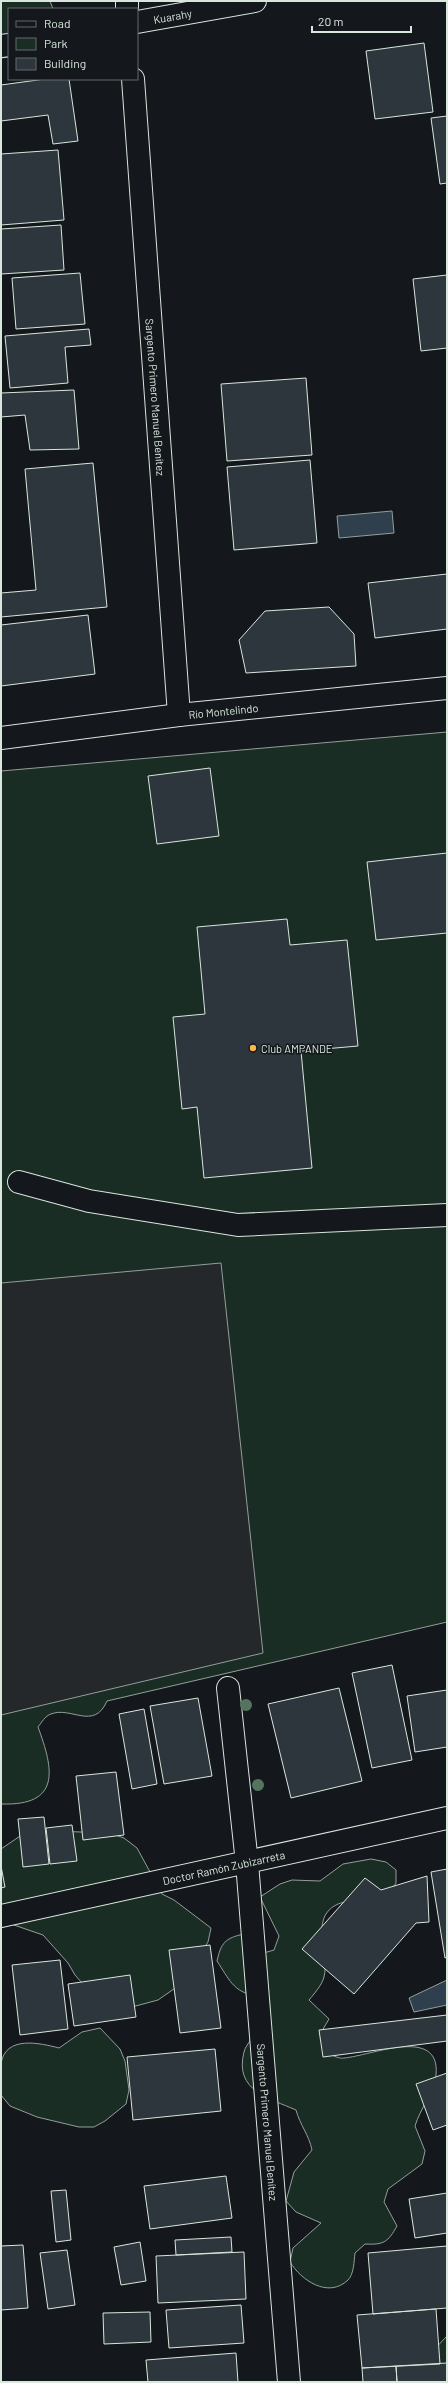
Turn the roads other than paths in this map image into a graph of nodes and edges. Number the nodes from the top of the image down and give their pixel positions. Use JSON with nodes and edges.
{"nodes":[{"id":1,"x":255,"y":1,"type":"edge"},
{"id":2,"x":138,"y":22,"type":"edge"},
{"id":3,"x":133,"y":80,"type":"edge"},
{"id":4,"x":447,"y":688,"type":"edge"},
{"id":5,"x":179,"y":715,"type":"junction"},
{"id":6,"x":1,"y":738,"type":"edge"},
{"id":7,"x":19,"y":1182,"type":"dead end"},
{"id":8,"x":447,"y":1215,"type":"edge"},
{"id":9,"x":228,"y":1688,"type":"dead end"},
{"id":10,"x":447,"y":1818,"type":"edge"},
{"id":11,"x":247,"y":1863,"type":"junction"},
{"id":12,"x":1,"y":1916,"type":"edge"},
{"id":13,"x":290,"y":2382,"type":"edge"}],
"edges":[{"from":1,"to":2,"type":"street","name":"Kuarahy"},
{"from":3,"to":5,"type":"street","name":"Sargento Primero Manuel Benítez"},
{"from":4,"to":5,"type":"street","name":"Río Montelindo"},
{"from":5,"to":6,"type":"street","name":"Río Montelindo"},
{"from":7,"to":8,"type":"street"},
{"from":9,"to":11,"type":"street"},
{"from":10,"to":11,"type":"street","name":"Doctor Ramón Zubizarreta"},
{"from":11,"to":12,"type":"street","name":"Doctor Ramón Zubizarreta"},
{"from":11,"to":13,"type":"street","name":"Sargento Primero Manuel Benítez"}]}
